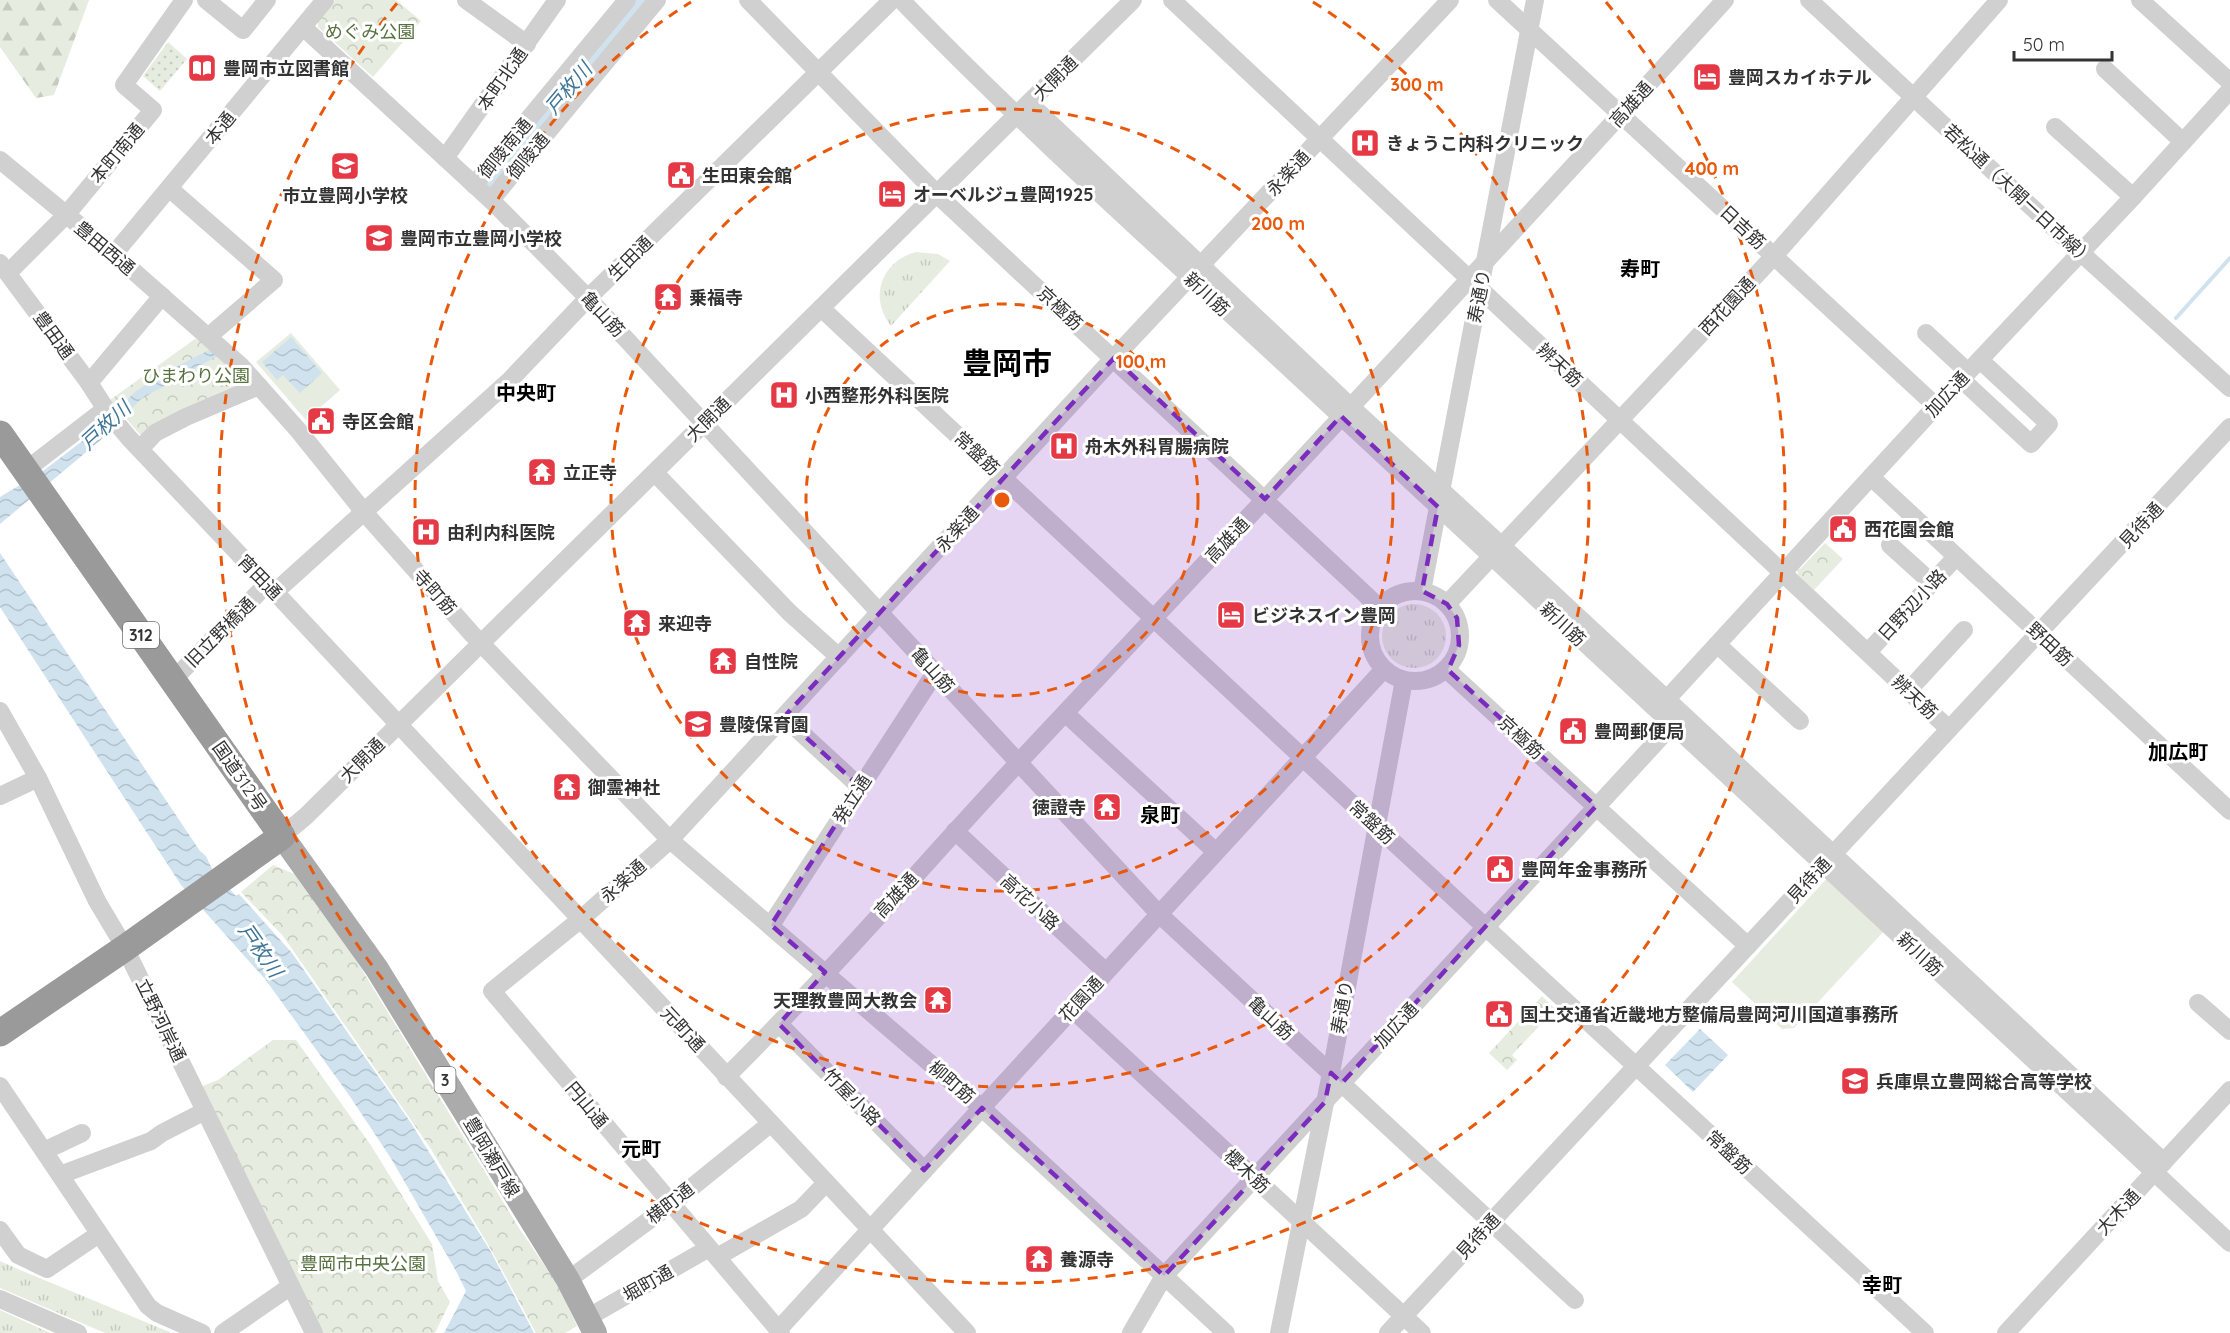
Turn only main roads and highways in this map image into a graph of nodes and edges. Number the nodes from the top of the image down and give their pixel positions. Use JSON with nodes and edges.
{"nodes":[{"id":1,"x":0,"y":434,"type":"edge"},
{"id":2,"x":282,"y":836,"type":"junction"},
{"id":3,"x":0,"y":1033,"type":"edge"},
{"id":4,"x":591,"y":1326,"type":"edge"}],
"edges":[{"from":1,"to":2,"type":"highway","name":"国道312号","number":"312"},
{"from":2,"to":3,"type":"highway"},
{"from":2,"to":4,"type":"main road","name":"豊岡瀬戸線","number":"3"}]}
